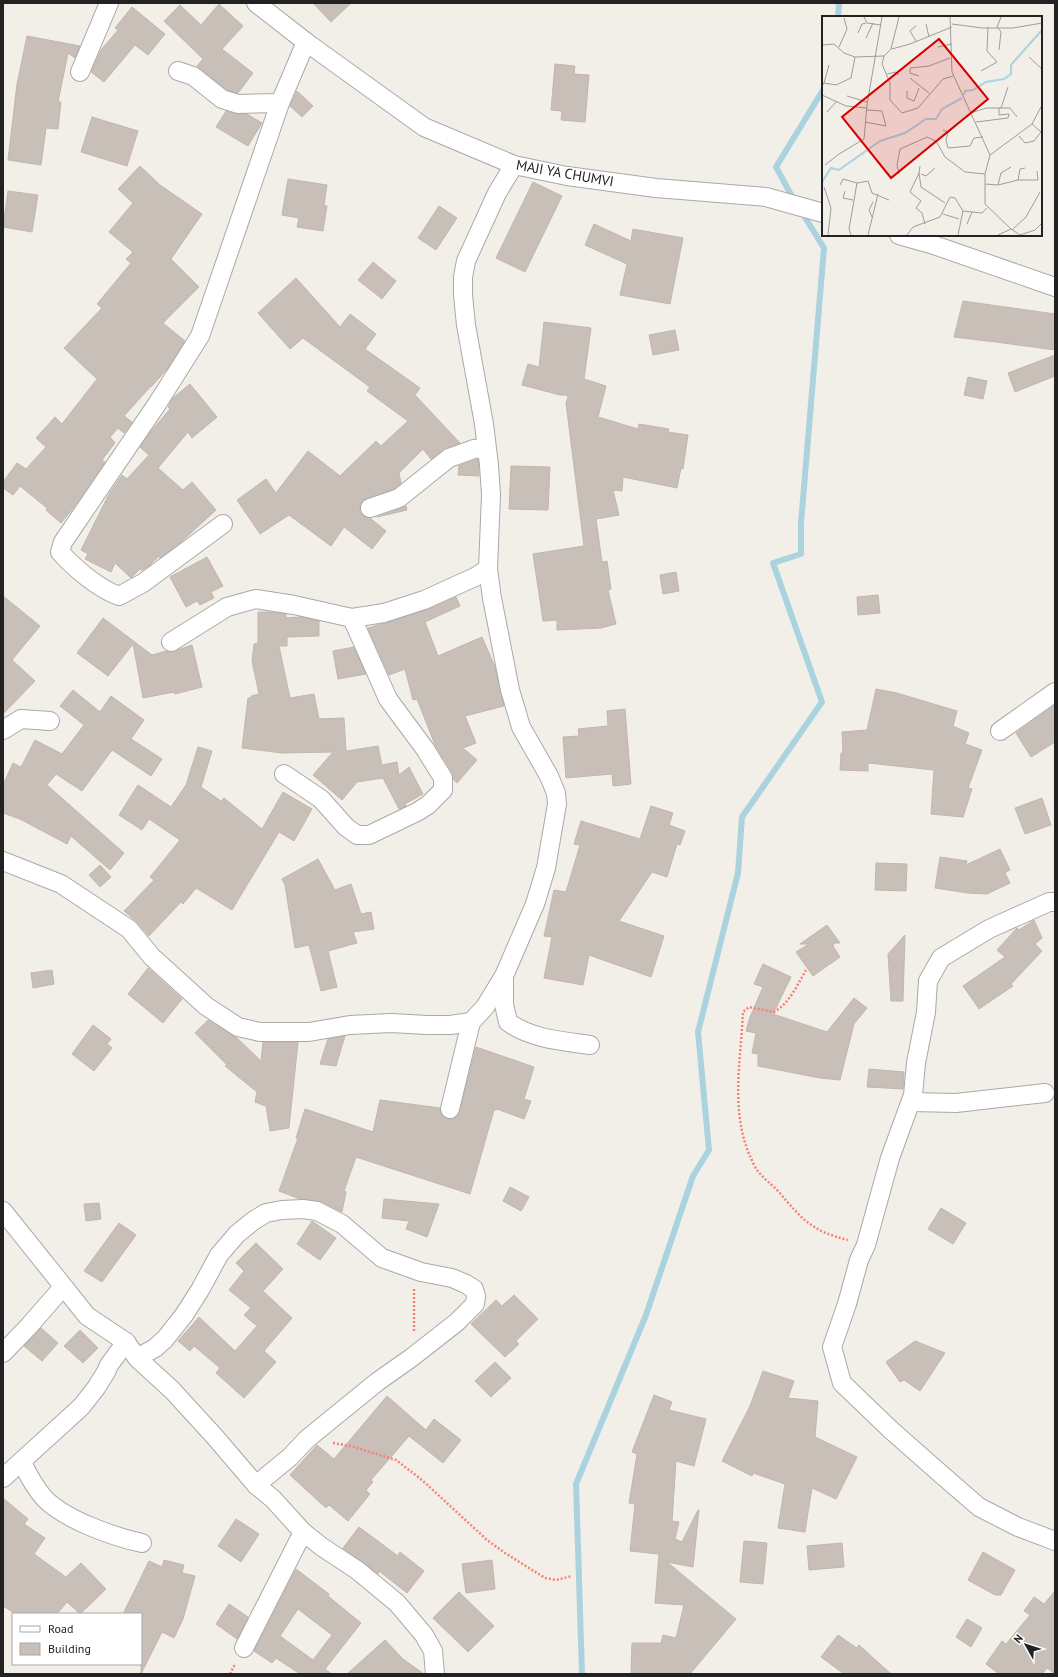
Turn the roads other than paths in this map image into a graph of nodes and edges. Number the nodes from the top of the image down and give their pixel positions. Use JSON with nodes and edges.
{"nodes":[{"id":1,"x":109,"y":3,"type":"edge"},
{"id":2,"x":256,"y":3,"type":"edge"},
{"id":3,"x":306,"y":42,"type":"junction"},
{"id":4,"x":178,"y":71,"type":"dead end"},
{"id":5,"x":80,"y":72,"type":"dead end"},
{"id":6,"x":280,"y":102,"type":"junction"},
{"id":7,"x":514,"y":165,"type":"junction"},
{"id":8,"x":822,"y":213,"type":"edge"},
{"id":9,"x":902,"y":236,"type":"edge"},
{"id":10,"x":1055,"y":287,"type":"edge"},
{"id":11,"x":486,"y":448,"type":"junction"},
{"id":12,"x":370,"y":508,"type":"dead end"},
{"id":13,"x":223,"y":524,"type":"dead end"},
{"id":14,"x":488,"y":569,"type":"junction"},
{"id":15,"x":352,"y":618,"type":"junction"},
{"id":16,"x":171,"y":642,"type":"dead end"},
{"id":17,"x":1055,"y":692,"type":"edge"},
{"id":18,"x":50,"y":721,"type":"dead end"},
{"id":19,"x":3,"y":730,"type":"edge"},
{"id":20,"x":1000,"y":731,"type":"dead end"},
{"id":21,"x":284,"y":774,"type":"dead end"},
{"id":22,"x":3,"y":861,"type":"edge"},
{"id":23,"x":1052,"y":902,"type":"edge"},
{"id":24,"x":504,"y":976,"type":"junction"},
{"id":25,"x":471,"y":1022,"type":"junction"},
{"id":26,"x":590,"y":1045,"type":"dead end"},
{"id":27,"x":1045,"y":1093,"type":"dead end"},
{"id":28,"x":911,"y":1102,"type":"junction"},
{"id":29,"x":450,"y":1109,"type":"dead end"},
{"id":30,"x":3,"y":1211,"type":"edge"},
{"id":31,"x":63,"y":1287,"type":"junction"},
{"id":32,"x":126,"y":1342,"type":"junction"},
{"id":33,"x":3,"y":1353,"type":"edge"},
{"id":34,"x":137,"y":1358,"type":"junction"},
{"id":35,"x":22,"y":1462,"type":"junction"},
{"id":36,"x":3,"y":1478,"type":"edge"},
{"id":37,"x":256,"y":1485,"type":"junction"},
{"id":38,"x":303,"y":1532,"type":"junction"},
{"id":39,"x":1055,"y":1541,"type":"edge"},
{"id":40,"x":142,"y":1543,"type":"dead end"},
{"id":41,"x":244,"y":1648,"type":"dead end"},
{"id":42,"x":436,"y":1674,"type":"edge"}],
"edges":[{"from":1,"to":5,"type":"street"},
{"from":2,"to":3,"type":"street","name":"MAJI YA CHUMVI"},
{"from":3,"to":6,"type":"street"},
{"from":3,"to":7,"type":"street","name":"MAJI YA CHUMVI"},
{"from":4,"to":6,"type":"street"},
{"from":6,"to":13,"type":"street"},
{"from":7,"to":8,"type":"street","name":"MAJI YA CHUMVI"},
{"from":7,"to":11,"type":"street"},
{"from":9,"to":10,"type":"street"},
{"from":11,"to":12,"type":"street"},
{"from":11,"to":14,"type":"street"},
{"from":14,"to":15,"type":"street"},
{"from":14,"to":24,"type":"street"},
{"from":15,"to":16,"type":"street"},
{"from":15,"to":21,"type":"street"},
{"from":17,"to":20,"type":"street"},
{"from":18,"to":19,"type":"street"},
{"from":22,"to":25,"type":"street"},
{"from":23,"to":28,"type":"street"},
{"from":24,"to":25,"type":"street"},
{"from":24,"to":26,"type":"street"},
{"from":25,"to":29,"type":"street"},
{"from":27,"to":28,"type":"street"},
{"from":28,"to":39,"type":"street"},
{"from":30,"to":31,"type":"street"},
{"from":31,"to":32,"type":"street"},
{"from":31,"to":33,"type":"street"},
{"from":32,"to":34,"type":"street"},
{"from":32,"to":35,"type":"street"},
{"from":34,"to":37,"type":"street"},
{"from":34,"to":37,"type":"street"},
{"from":35,"to":36,"type":"street"},
{"from":35,"to":40,"type":"street"},
{"from":37,"to":38,"type":"street"},
{"from":38,"to":41,"type":"street"},
{"from":38,"to":42,"type":"street"}]}
